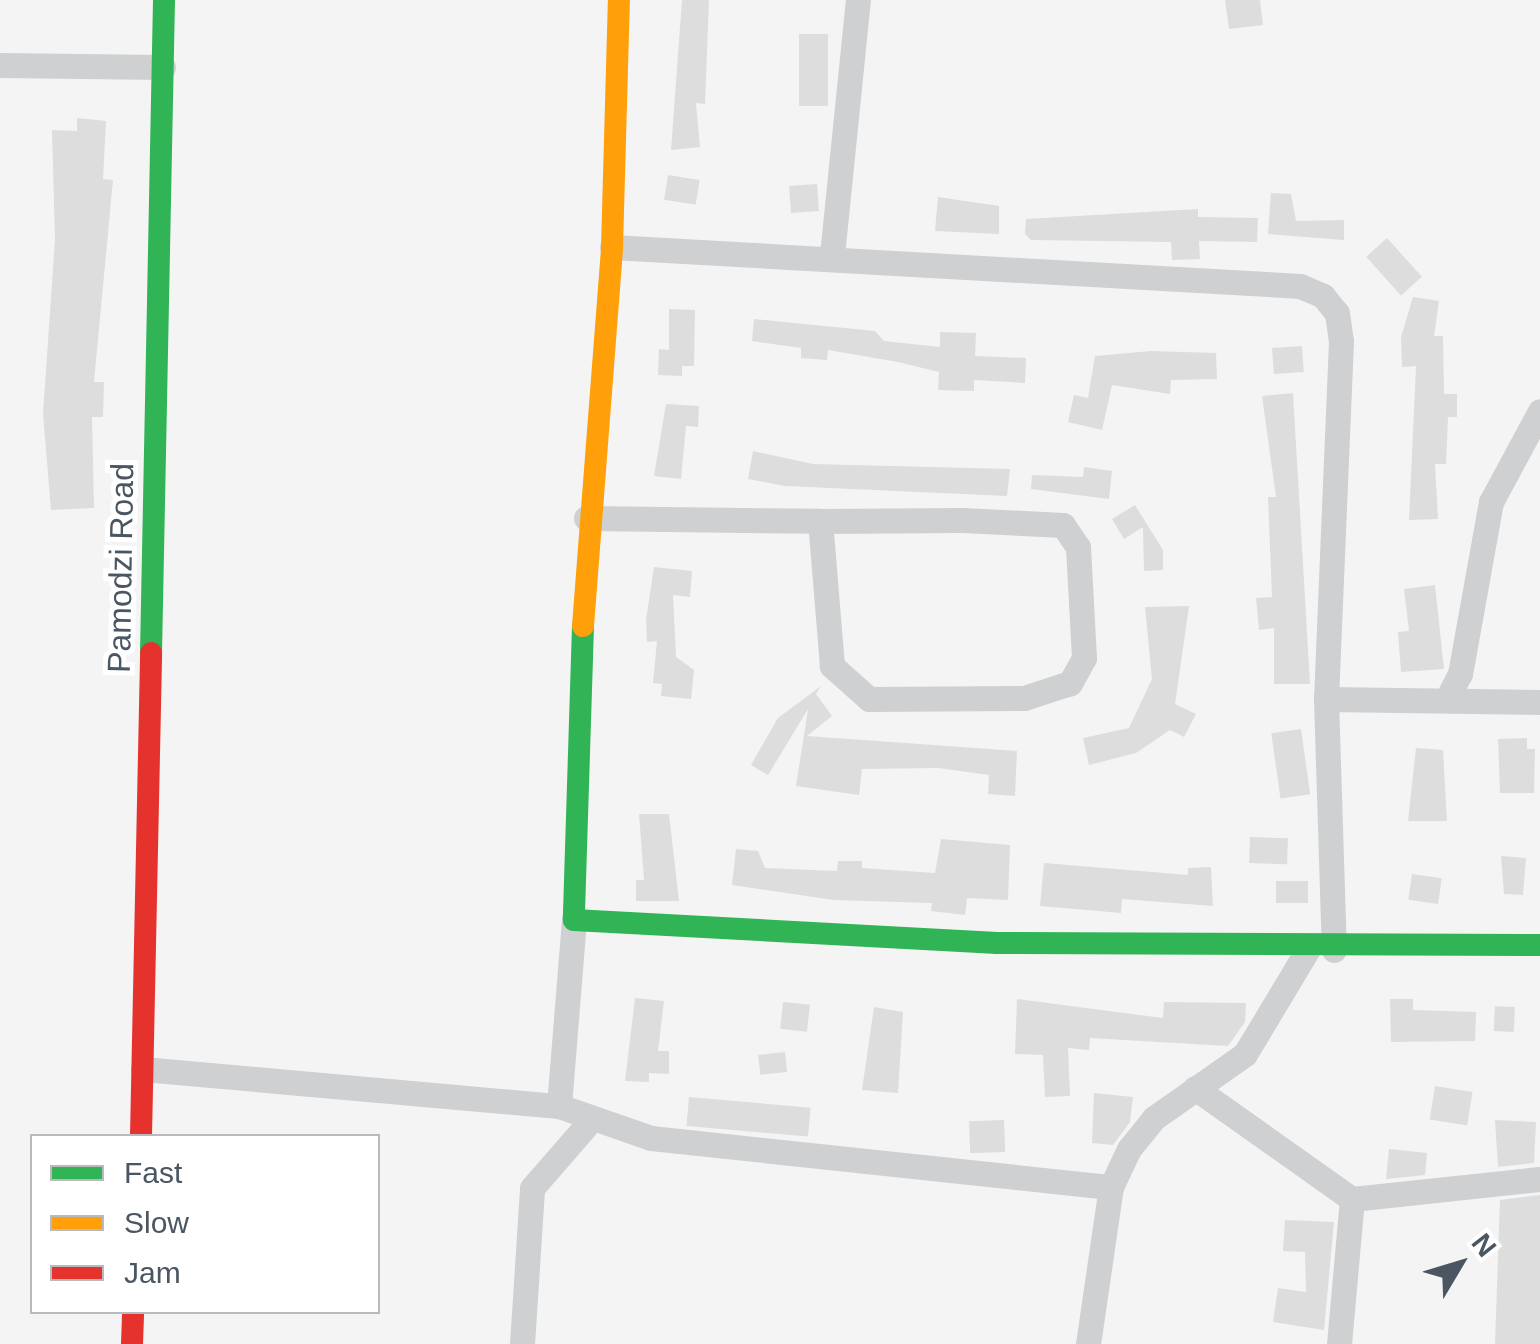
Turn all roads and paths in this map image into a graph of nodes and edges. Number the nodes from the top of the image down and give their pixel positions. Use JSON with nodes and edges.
{"nodes":[{"id":1,"x":164,"y":0,"type":"edge"},
{"id":2,"x":619,"y":0,"type":"edge"},
{"id":3,"x":858,"y":0,"type":"edge"},
{"id":4,"x":0,"y":65,"type":"edge"},
{"id":5,"x":163,"y":67,"type":"junction"},
{"id":6,"x":612,"y":247,"type":"junction"},
{"id":7,"x":832,"y":256,"type":"junction"},
{"id":8,"x":1540,"y":411,"type":"edge"},
{"id":9,"x":586,"y":518,"type":"junction"},
{"id":10,"x":820,"y":521,"type":"junction"},
{"id":11,"x":1326,"y":699,"type":"junction"},
{"id":12,"x":1447,"y":699,"type":"junction"},
{"id":13,"x":1540,"y":702,"type":"edge"},
{"id":14,"x":574,"y":920,"type":"junction"},
{"id":15,"x":1540,"y":945,"type":"edge"},
{"id":16,"x":1308,"y":949,"type":"junction"},
{"id":17,"x":1334,"y":950,"type":"junction"},
{"id":18,"x":144,"y":1069,"type":"junction"},
{"id":19,"x":1195,"y":1088,"type":"junction"},
{"id":20,"x":559,"y":1106,"type":"junction"},
{"id":21,"x":585,"y":1126,"type":"dead end"},
{"id":22,"x":140,"y":1134,"type":"edge"},
{"id":23,"x":1540,"y":1179,"type":"edge"},
{"id":24,"x":1111,"y":1188,"type":"junction"},
{"id":25,"x":1352,"y":1199,"type":"junction"},
{"id":26,"x":133,"y":1314,"type":"edge"},
{"id":27,"x":132,"y":1344,"type":"edge"},
{"id":28,"x":522,"y":1344,"type":"edge"},
{"id":29,"x":1088,"y":1344,"type":"edge"},
{"id":30,"x":1339,"y":1344,"type":"edge"}],
"edges":[{"from":1,"to":5,"type":"street","name":"Pamodzi Road"},
{"from":2,"to":6,"type":"street"},
{"from":3,"to":7,"type":"street"},
{"from":4,"to":5,"type":"street"},
{"from":5,"to":18,"type":"street","name":"Pamodzi Road"},
{"from":6,"to":7,"type":"street"},
{"from":6,"to":9,"type":"street"},
{"from":7,"to":11,"type":"street"},
{"from":8,"to":12,"type":"street"},
{"from":9,"to":10,"type":"street"},
{"from":9,"to":14,"type":"street"},
{"from":10,"to":10,"type":"street"},
{"from":11,"to":12,"type":"street"},
{"from":11,"to":17,"type":"street"},
{"from":12,"to":13,"type":"street"},
{"from":14,"to":16,"type":"street"},
{"from":14,"to":20,"type":"street"},
{"from":15,"to":17,"type":"street"},
{"from":16,"to":17,"type":"street"},
{"from":16,"to":19,"type":"street"},
{"from":18,"to":20,"type":"street"},
{"from":18,"to":22,"type":"street","name":"Pamodzi Road"},
{"from":19,"to":24,"type":"street"},
{"from":19,"to":25,"type":"street"},
{"from":20,"to":24,"type":"street"},
{"from":21,"to":28,"type":"street"},
{"from":23,"to":25,"type":"street"},
{"from":24,"to":29,"type":"street"},
{"from":25,"to":30,"type":"street"},
{"from":26,"to":27,"type":"street"}]}
